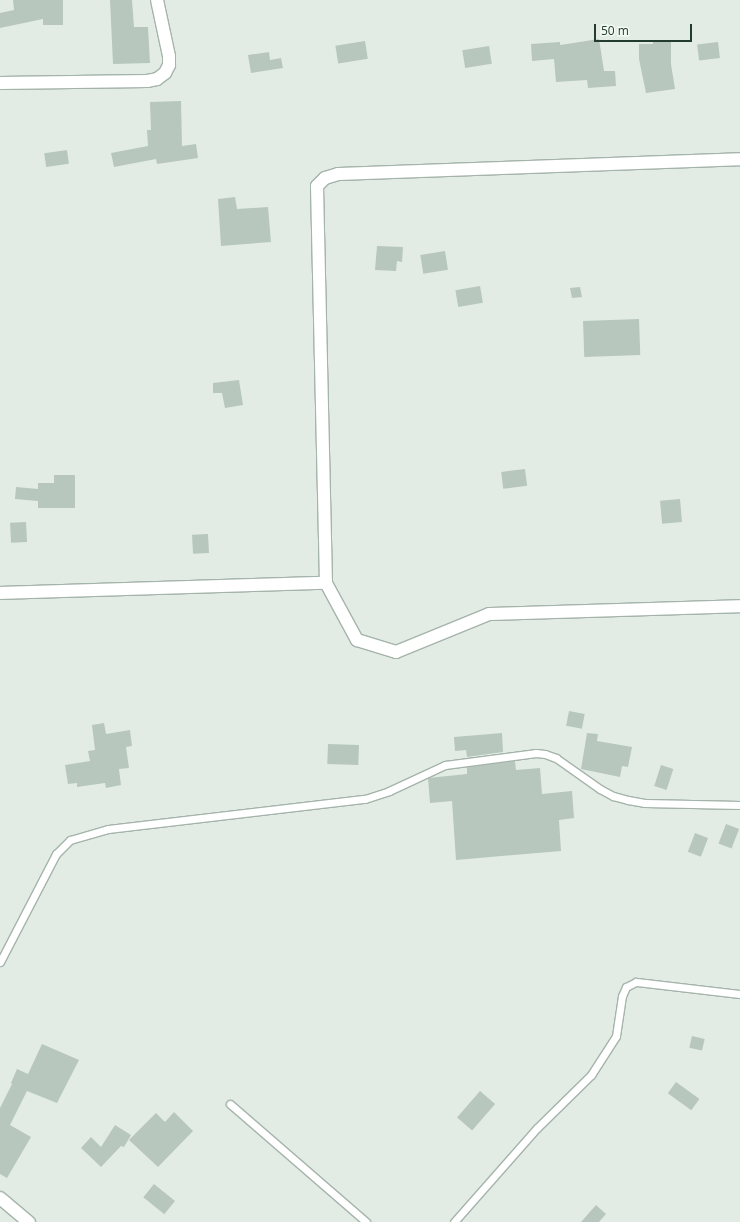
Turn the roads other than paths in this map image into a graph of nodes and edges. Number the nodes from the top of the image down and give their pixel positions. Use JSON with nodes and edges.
{"nodes":[{"id":1,"x":157,"y":0,"type":"edge"},
{"id":2,"x":0,"y":83,"type":"edge"},
{"id":3,"x":740,"y":160,"type":"edge"},
{"id":4,"x":326,"y":583,"type":"junction"},
{"id":5,"x":0,"y":593,"type":"edge"},
{"id":6,"x":740,"y":606,"type":"edge"},
{"id":7,"x":740,"y":806,"type":"edge"},
{"id":8,"x":0,"y":962,"type":"edge"},
{"id":9,"x":740,"y":994,"type":"edge"},
{"id":10,"x":230,"y":1104,"type":"dead end"},
{"id":11,"x":0,"y":1198,"type":"edge"},
{"id":12,"x":30,"y":1222,"type":"edge"},
{"id":13,"x":366,"y":1222,"type":"edge"},
{"id":14,"x":454,"y":1222,"type":"edge"}],
"edges":[{"from":1,"to":2,"type":"street"},
{"from":3,"to":4,"type":"street"},
{"from":4,"to":5,"type":"street"},
{"from":4,"to":6,"type":"street"},
{"from":7,"to":8,"type":"lane"},
{"from":9,"to":14,"type":"lane"},
{"from":10,"to":13,"type":"lane"},
{"from":11,"to":12,"type":"street"}]}
